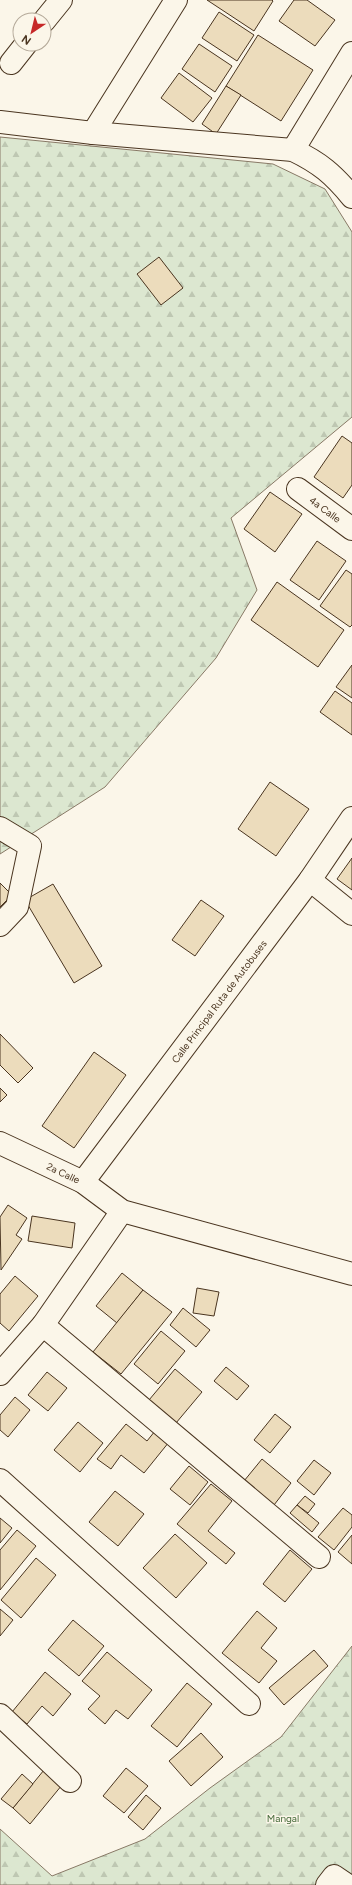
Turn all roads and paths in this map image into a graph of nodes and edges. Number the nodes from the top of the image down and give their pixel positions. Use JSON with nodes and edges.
{"nodes":[{"id":1,"x":61,"y":0,"type":"edge"},
{"id":2,"x":176,"y":0,"type":"edge"},
{"id":3,"x":51,"y":12,"type":"edge"},
{"id":4,"x":20,"y":52,"type":"edge"},
{"id":5,"x":352,"y":53,"type":"edge"},
{"id":6,"x":11,"y":63,"type":"dead end"},
{"id":7,"x":0,"y":122,"type":"edge"},
{"id":8,"x":93,"y":133,"type":"junction"},
{"id":9,"x":293,"y":150,"type":"junction"},
{"id":10,"x":352,"y":197,"type":"edge"},
{"id":11,"x":298,"y":489,"type":"dead end"},
{"id":12,"x":352,"y":529,"type":"edge"},
{"id":13,"x":352,"y":818,"type":"edge"},
{"id":14,"x":0,"y":828,"type":"edge"},
{"id":15,"x":310,"y":880,"type":"junction"},
{"id":16,"x":352,"y":914,"type":"edge"},
{"id":17,"x":0,"y":925,"type":"edge"},
{"id":18,"x":0,"y":1143,"type":"edge"},
{"id":19,"x":83,"y":1182,"type":"junction"},
{"id":20,"x":122,"y":1211,"type":"junction"},
{"id":21,"x":352,"y":1274,"type":"edge"},
{"id":22,"x":43,"y":1325,"type":"junction"},
{"id":23,"x":0,"y":1374,"type":"edge"},
{"id":24,"x":0,"y":1480,"type":"edge"},
{"id":25,"x":319,"y":1557,"type":"dead end"},
{"id":26,"x":249,"y":1704,"type":"dead end"},
{"id":27,"x":0,"y":1715,"type":"edge"},
{"id":28,"x":70,"y":1780,"type":"dead end"},
{"id":29,"x":327,"y":1885,"type":"edge"},
{"id":30,"x":347,"y":1885,"type":"edge"}],
"edges":[{"from":1,"to":3,"type":"street"},
{"from":2,"to":8,"type":"street"},
{"from":4,"to":6,"type":"street"},
{"from":5,"to":9,"type":"street"},
{"from":7,"to":8,"type":"street"},
{"from":8,"to":9,"type":"street"},
{"from":9,"to":10,"type":"street"},
{"from":11,"to":12,"type":"street","name":"4a Calle"},
{"from":13,"to":15,"type":"street","name":"Calle Principal Ruta de Autobuses"},
{"from":14,"to":17,"type":"street"},
{"from":15,"to":16,"type":"street"},
{"from":15,"to":19,"type":"street","name":"Calle Principal Ruta de Autobuses"},
{"from":18,"to":19,"type":"street","name":"2a Calle"},
{"from":19,"to":20,"type":"street","name":"2a Calle"},
{"from":20,"to":21,"type":"street"},
{"from":20,"to":22,"type":"street"},
{"from":22,"to":23,"type":"street"},
{"from":22,"to":25,"type":"street"},
{"from":24,"to":26,"type":"street"},
{"from":27,"to":28,"type":"street"},
{"from":29,"to":30,"type":"street"}]}
